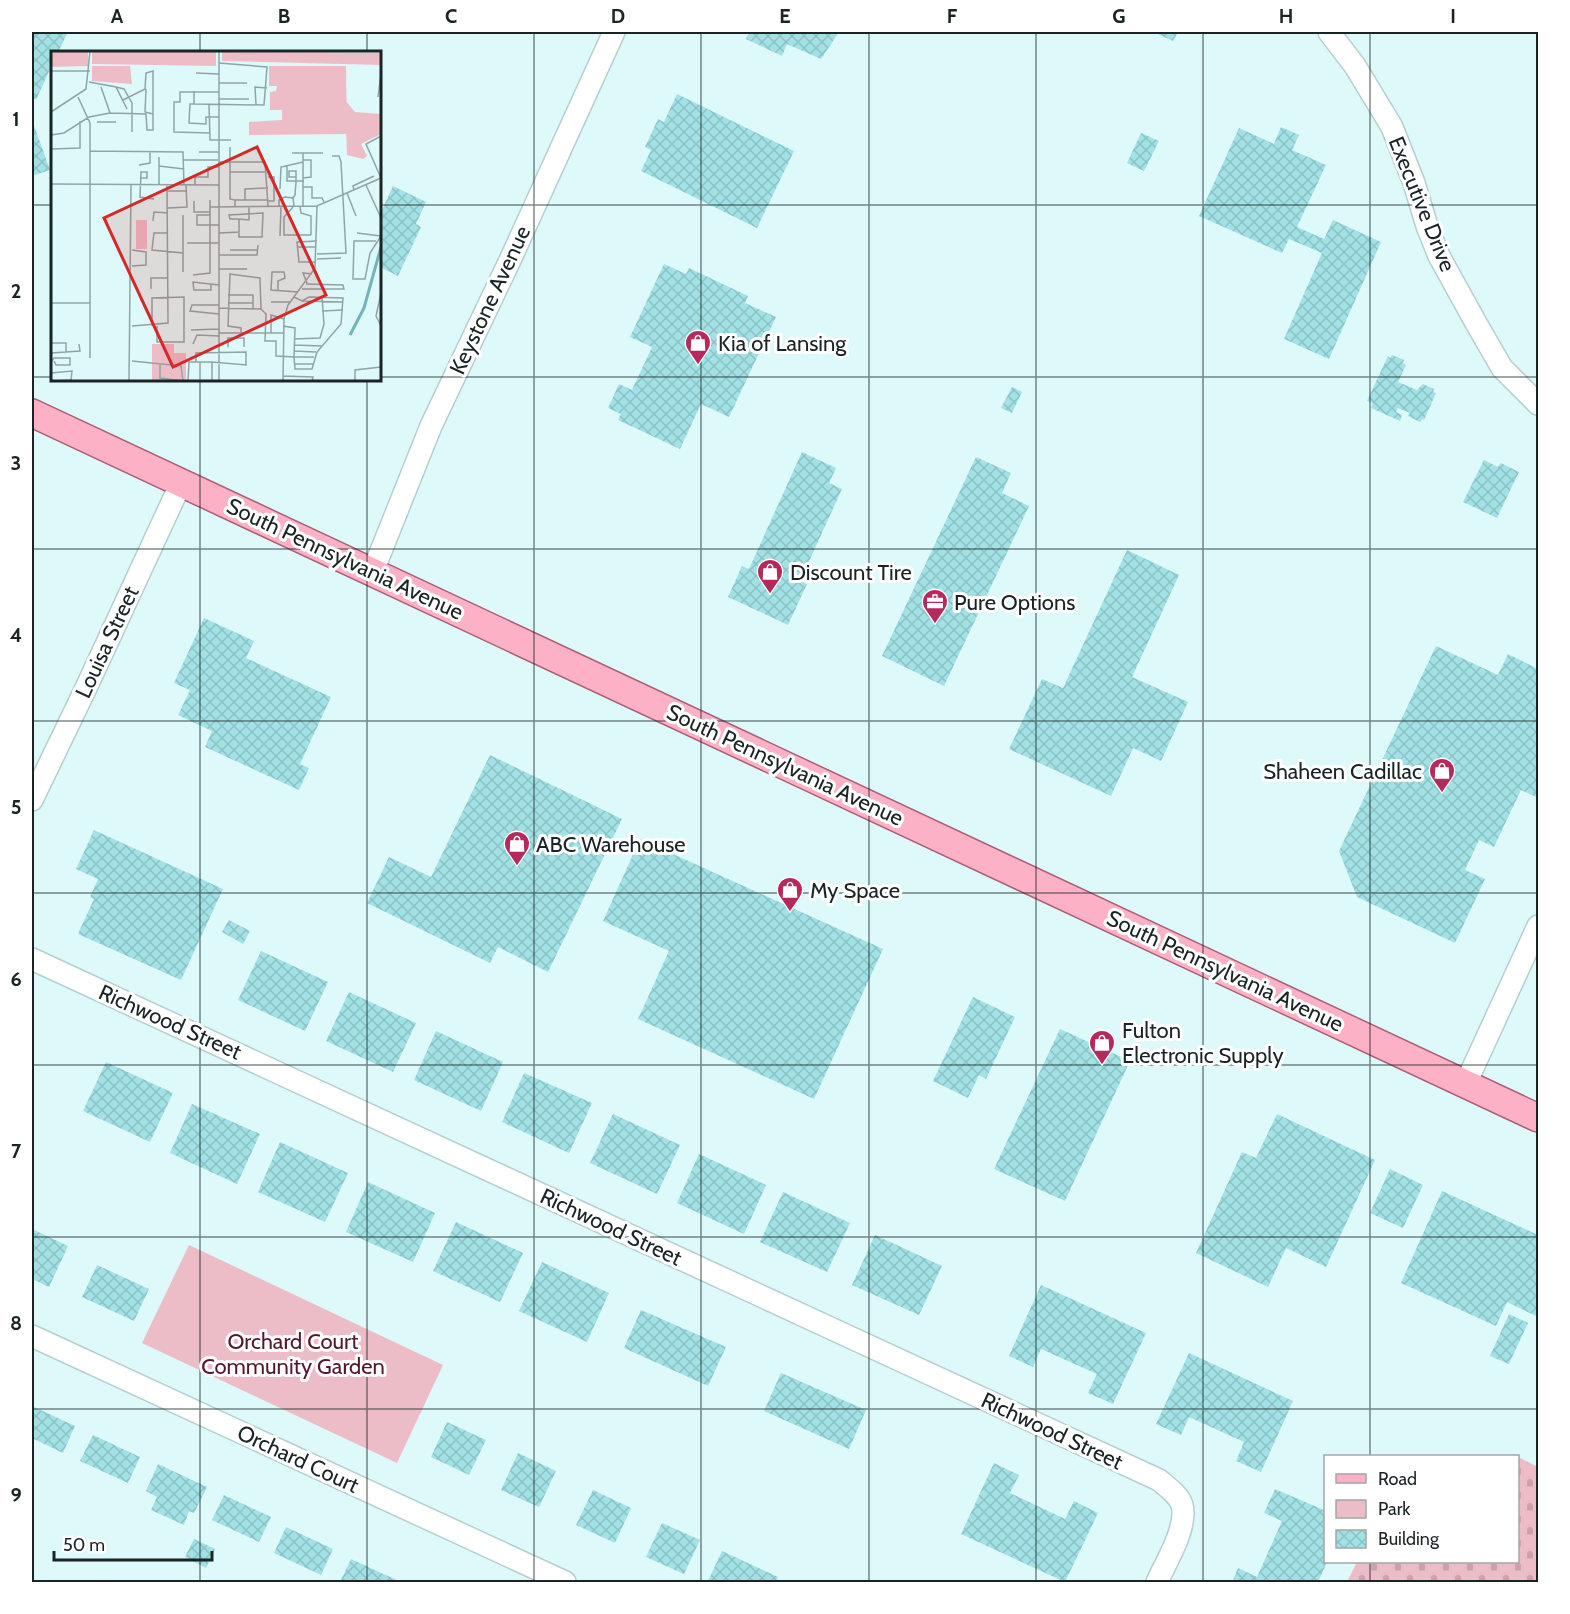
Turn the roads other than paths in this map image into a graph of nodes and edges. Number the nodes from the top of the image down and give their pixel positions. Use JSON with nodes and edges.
{"nodes":[{"id":1,"x":614,"y":32,"type":"edge"},
{"id":2,"x":1329,"y":32,"type":"edge"},
{"id":3,"x":1539,"y":404,"type":"edge"},
{"id":4,"x":32,"y":413,"type":"edge"},
{"id":5,"x":181,"y":483,"type":"junction"},
{"id":6,"x":373,"y":572,"type":"junction"},
{"id":7,"x":34,"y":791,"type":"edge"},
{"id":8,"x":1539,"y":926,"type":"edge"},
{"id":9,"x":32,"y":959,"type":"edge"},
{"id":10,"x":1466,"y":1083,"type":"junction"},
{"id":11,"x":1539,"y":1118,"type":"edge"},
{"id":12,"x":32,"y":1336,"type":"edge"},
{"id":13,"x":566,"y":1582,"type":"edge"},
{"id":14,"x":1157,"y":1582,"type":"edge"}],
"edges":[{"from":1,"to":6,"type":"street","name":"Keystone Avenue"},
{"from":2,"to":3,"type":"street","name":"Executive Drive"},
{"from":4,"to":5,"type":"main road","name":"South Pennsylvania Avenue"},
{"from":5,"to":6,"type":"main road","name":"South Pennsylvania Avenue"},
{"from":5,"to":7,"type":"street","name":"Louisa Street"},
{"from":6,"to":10,"type":"main road","name":"South Pennsylvania Avenue"},
{"from":8,"to":10,"type":"street"},
{"from":9,"to":14,"type":"street","name":"Richwood Street"},
{"from":10,"to":11,"type":"main road","name":"South Pennsylvania Avenue"},
{"from":12,"to":13,"type":"street","name":"Orchard Court"}]}
